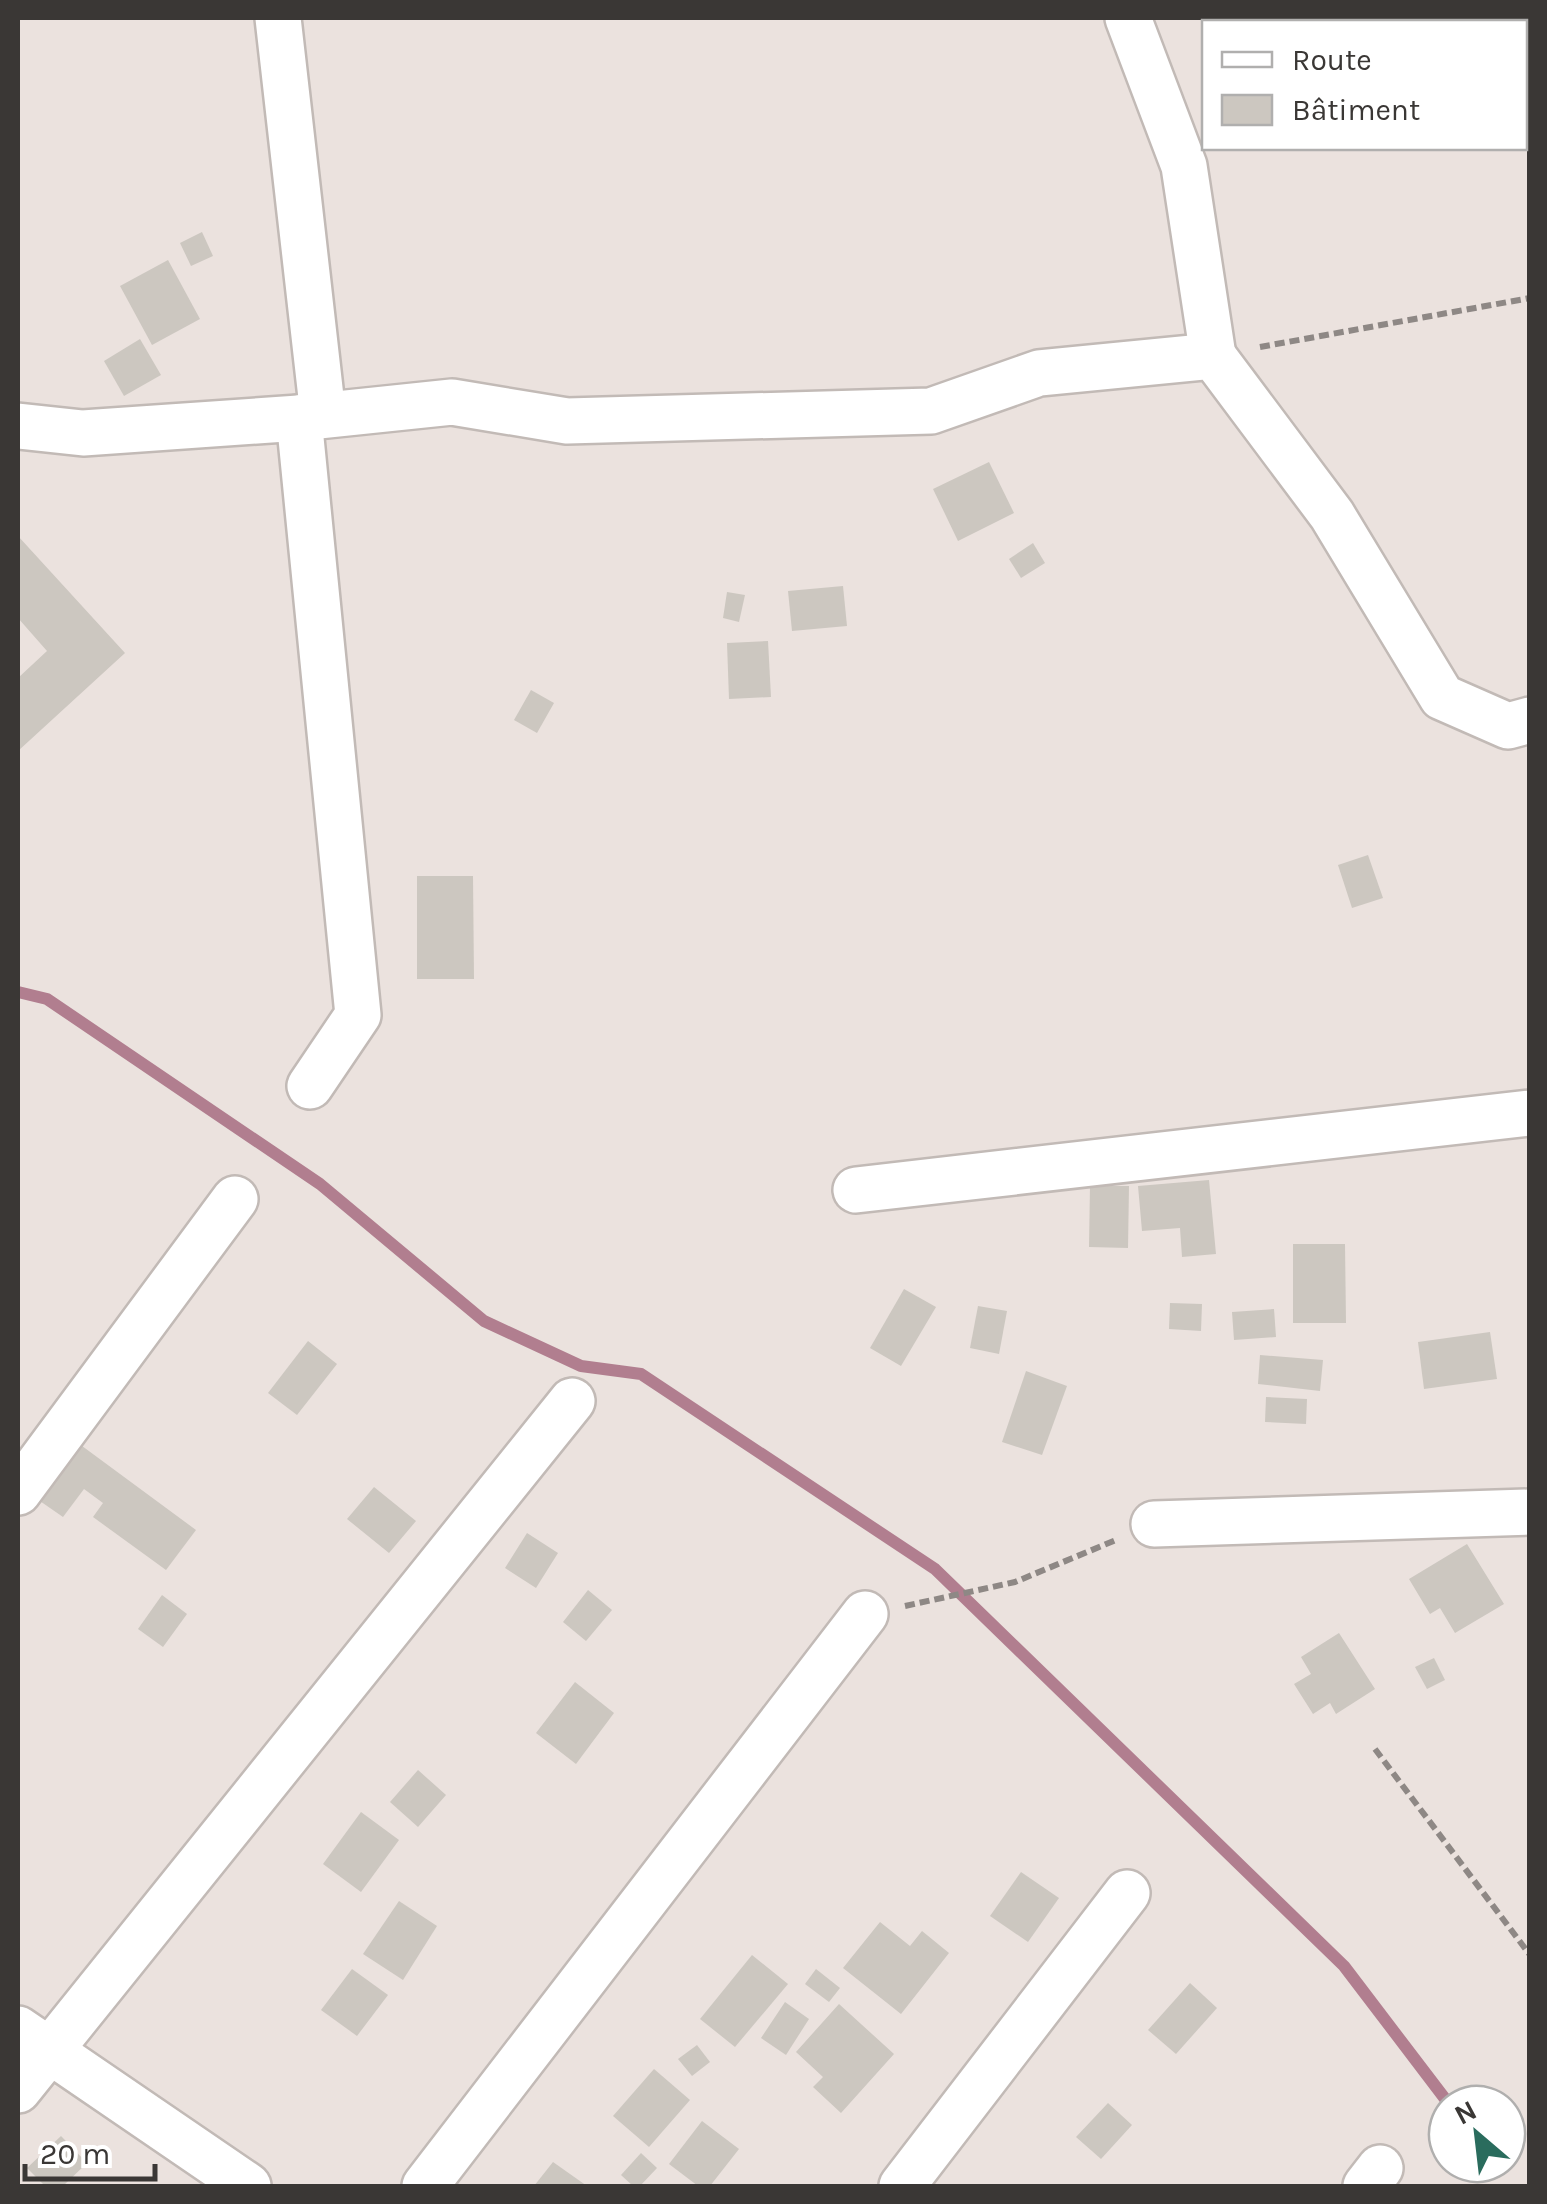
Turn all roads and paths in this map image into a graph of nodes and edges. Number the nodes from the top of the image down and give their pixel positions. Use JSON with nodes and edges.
{"nodes":[{"id":1,"x":278,"y":18,"type":"edge"},
{"id":2,"x":1128,"y":18,"type":"edge"},
{"id":3,"x":1530,"y":298,"type":"edge"},
{"id":4,"x":1213,"y":356,"type":"junction"},
{"id":5,"x":311,"y":417,"type":"junction"},
{"id":6,"x":18,"y":426,"type":"edge"},
{"id":7,"x":1530,"y":720,"type":"edge"},
{"id":8,"x":310,"y":1086,"type":"dead end"},
{"id":9,"x":1530,"y":1113,"type":"edge"},
{"id":10,"x":856,"y":1190,"type":"dead end"},
{"id":11,"x":235,"y":1199,"type":"dead end"},
{"id":12,"x":572,"y":1402,"type":"dead end"},
{"id":13,"x":18,"y":1492,"type":"edge"},
{"id":14,"x":1530,"y":1512,"type":"edge"},
{"id":15,"x":1154,"y":1524,"type":"joint"},
{"id":16,"x":864,"y":1614,"type":"joint"},
{"id":17,"x":1375,"y":1748,"type":"dead end"},
{"id":18,"x":1127,"y":1893,"type":"dead end"},
{"id":19,"x":1530,"y":1955,"type":"edge"},
{"id":20,"x":33,"y":2040,"type":"edge"},
{"id":21,"x":18,"y":2090,"type":"edge"},
{"id":22,"x":248,"y":2186,"type":"edge"},
{"id":23,"x":424,"y":2186,"type":"edge"},
{"id":24,"x":902,"y":2186,"type":"edge"}],
"edges":[{"from":1,"to":5,"type":"street"},
{"from":2,"to":4,"type":"street"},
{"from":3,"to":4,"type":"path"},
{"from":4,"to":5,"type":"street"},
{"from":4,"to":7,"type":"street"},
{"from":5,"to":6,"type":"street"},
{"from":5,"to":8,"type":"street"},
{"from":9,"to":10,"type":"street"},
{"from":11,"to":13,"type":"street"},
{"from":12,"to":20,"type":"street"},
{"from":14,"to":15,"type":"street"},
{"from":15,"to":16,"type":"path"},
{"from":16,"to":23,"type":"street"},
{"from":17,"to":19,"type":"path"},
{"from":18,"to":24,"type":"street"},
{"from":20,"to":21,"type":"street"},
{"from":20,"to":22,"type":"street"}]}
